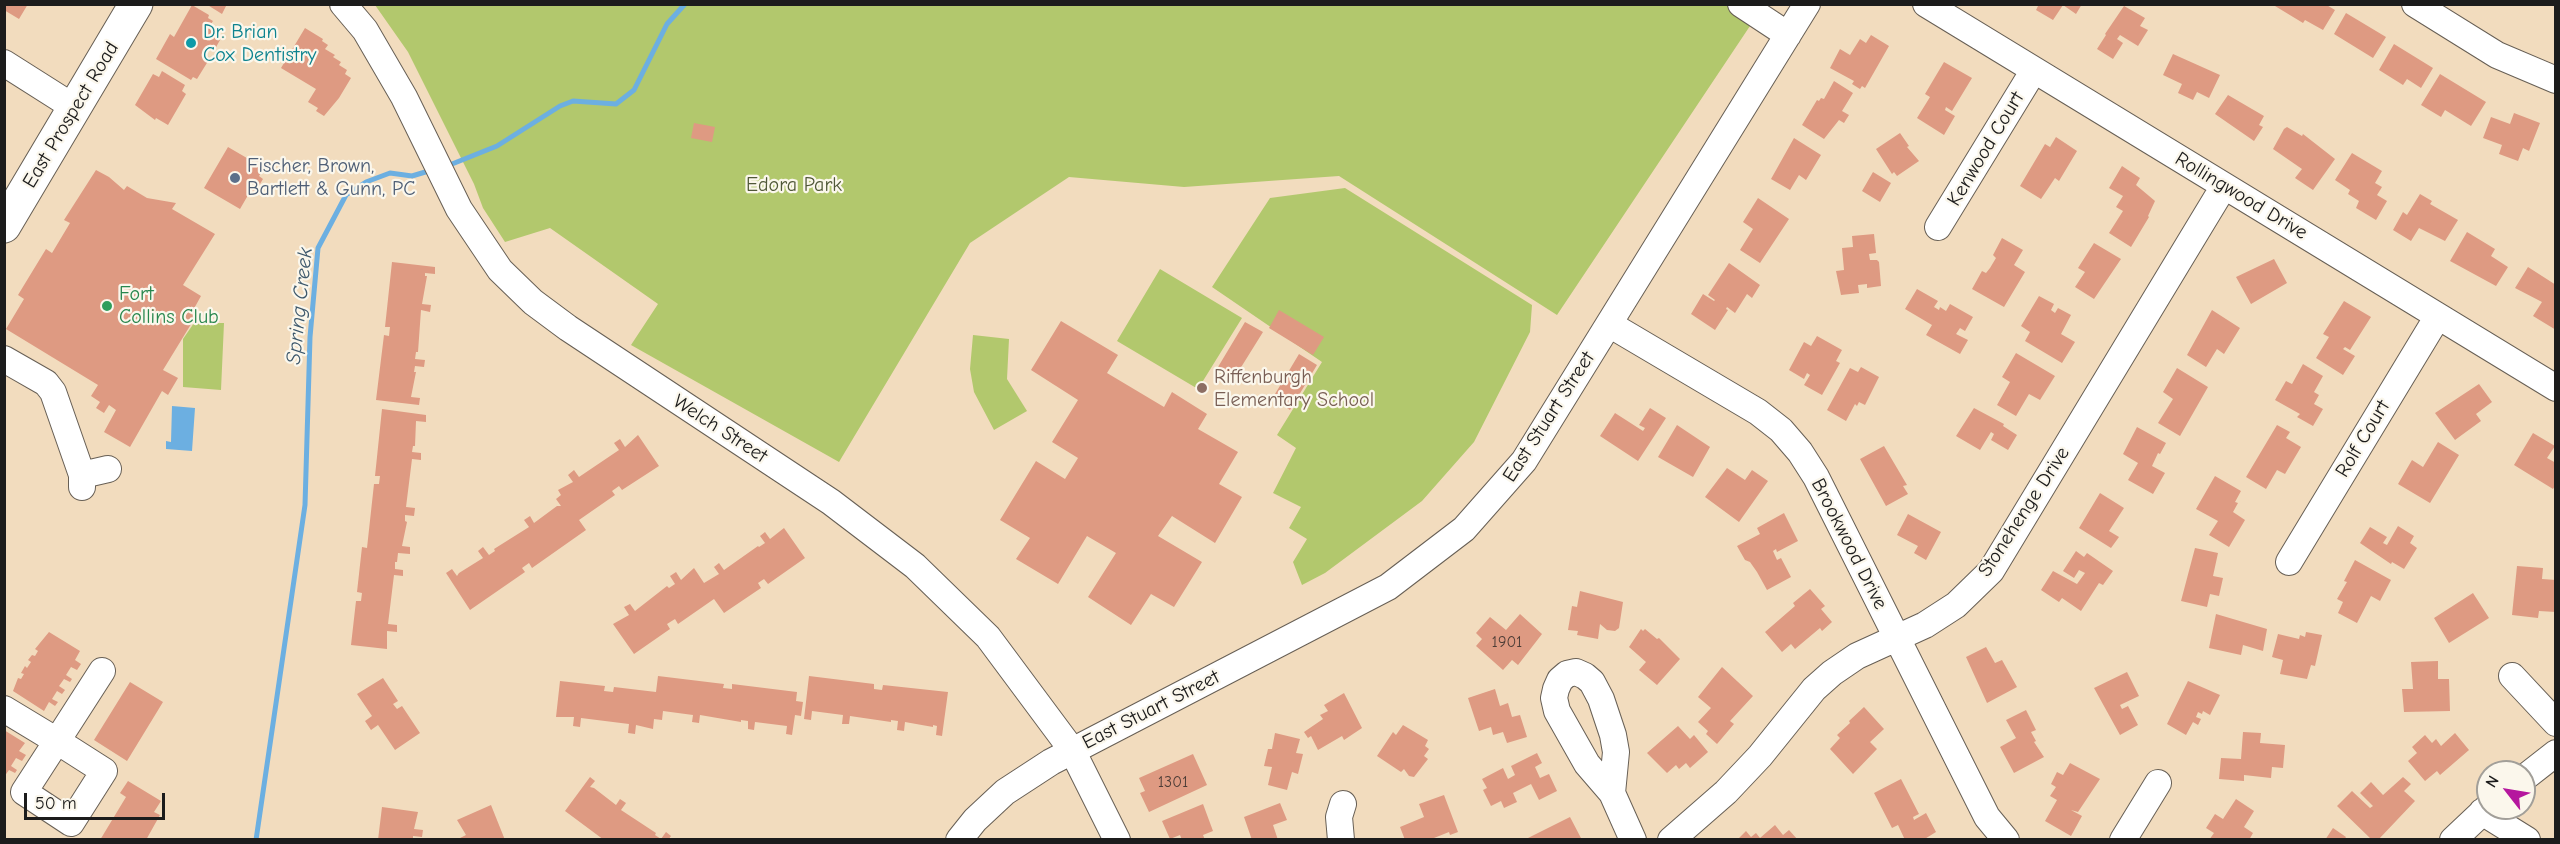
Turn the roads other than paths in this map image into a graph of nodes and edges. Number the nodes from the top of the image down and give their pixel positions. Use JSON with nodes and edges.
{"nodes":[{"id":1,"x":136,"y":4,"type":"edge"},
{"id":2,"x":343,"y":4,"type":"edge"},
{"id":3,"x":1741,"y":4,"type":"edge"},
{"id":4,"x":1807,"y":4,"type":"edge"},
{"id":5,"x":1926,"y":4,"type":"edge"},
{"id":6,"x":2415,"y":4,"type":"edge"},
{"id":7,"x":1788,"y":35,"type":"junction"},
{"id":8,"x":4,"y":63,"type":"edge"},
{"id":9,"x":2034,"y":70,"type":"junction"},
{"id":10,"x":2556,"y":80,"type":"edge"},
{"id":11,"x":75,"y":108,"type":"junction"},
{"id":12,"x":2224,"y":186,"type":"junction"},
{"id":13,"x":4,"y":226,"type":"edge"},
{"id":14,"x":1938,"y":227,"type":"dead end"},
{"id":15,"x":2438,"y":316,"type":"junction"},
{"id":16,"x":1609,"y":324,"type":"junction"},
{"id":17,"x":4,"y":359,"type":"edge"},
{"id":18,"x":2556,"y":388,"type":"edge"},
{"id":19,"x":108,"y":469,"type":"dead end"},
{"id":20,"x":2289,"y":562,"type":"dead end"},
{"id":21,"x":1897,"y":639,"type":"junction"},
{"id":22,"x":102,"y":671,"type":"dead end"},
{"id":23,"x":2512,"y":676,"type":"dead end"},
{"id":24,"x":4,"y":708,"type":"edge"},
{"id":25,"x":2556,"y":723,"type":"edge"},
{"id":26,"x":1071,"y":750,"type":"junction"},
{"id":27,"x":2556,"y":753,"type":"edge"},
{"id":28,"x":2536,"y":769,"type":"edge"},
{"id":29,"x":2158,"y":783,"type":"dead end"},
{"id":30,"x":1612,"y":793,"type":"dead end"},
{"id":31,"x":1342,"y":804,"type":"dead end"},
{"id":32,"x":2476,"y":818,"type":"edge"},
{"id":33,"x":2499,"y":820,"type":"edge"},
{"id":34,"x":1997,"y":837,"type":"edge"},
{"id":35,"x":959,"y":840,"type":"edge"},
{"id":36,"x":1117,"y":840,"type":"edge"},
{"id":37,"x":1341,"y":840,"type":"edge"},
{"id":38,"x":1633,"y":840,"type":"edge"},
{"id":39,"x":1671,"y":840,"type":"edge"},
{"id":40,"x":2123,"y":840,"type":"edge"},
{"id":41,"x":2453,"y":840,"type":"edge"},
{"id":42,"x":2527,"y":840,"type":"edge"}],
"edges":[{"from":1,"to":11,"type":"main road","name":"East Prospect Road"},
{"from":2,"to":26,"type":"street","name":"Welch Street"},
{"from":3,"to":7,"type":"street"},
{"from":4,"to":7,"type":"street","name":"East Stuart Street"},
{"from":5,"to":9,"type":"street","name":"Rollingwood Drive"},
{"from":6,"to":10,"type":"street"},
{"from":7,"to":16,"type":"street","name":"East Stuart Street"},
{"from":8,"to":11,"type":"street"},
{"from":9,"to":12,"type":"street","name":"Rollingwood Drive"},
{"from":9,"to":14,"type":"street","name":"Kenwood Court"},
{"from":11,"to":13,"type":"main road","name":"East Prospect Road"},
{"from":12,"to":15,"type":"street","name":"Rollingwood Drive"},
{"from":12,"to":21,"type":"street","name":"Stonehenge Drive"},
{"from":15,"to":18,"type":"street","name":"Rollingwood Drive"},
{"from":15,"to":20,"type":"street","name":"Rolf Court"},
{"from":16,"to":21,"type":"street","name":"Brookwood Drive"},
{"from":16,"to":26,"type":"street","name":"East Stuart Street"},
{"from":17,"to":19,"type":"street"},
{"from":21,"to":34,"type":"street","name":"Brookwood Drive"},
{"from":21,"to":39,"type":"street","name":"Stonehenge Drive"},
{"from":22,"to":24,"type":"street"},
{"from":23,"to":25,"type":"street"},
{"from":26,"to":35,"type":"street","name":"East Stuart Street"},
{"from":26,"to":36,"type":"street","name":"Welch Street"},
{"from":27,"to":28,"type":"street"},
{"from":29,"to":40,"type":"street"},
{"from":30,"to":38,"type":"street"},
{"from":31,"to":37,"type":"street"},
{"from":32,"to":41,"type":"street"},
{"from":33,"to":42,"type":"street"}]}
